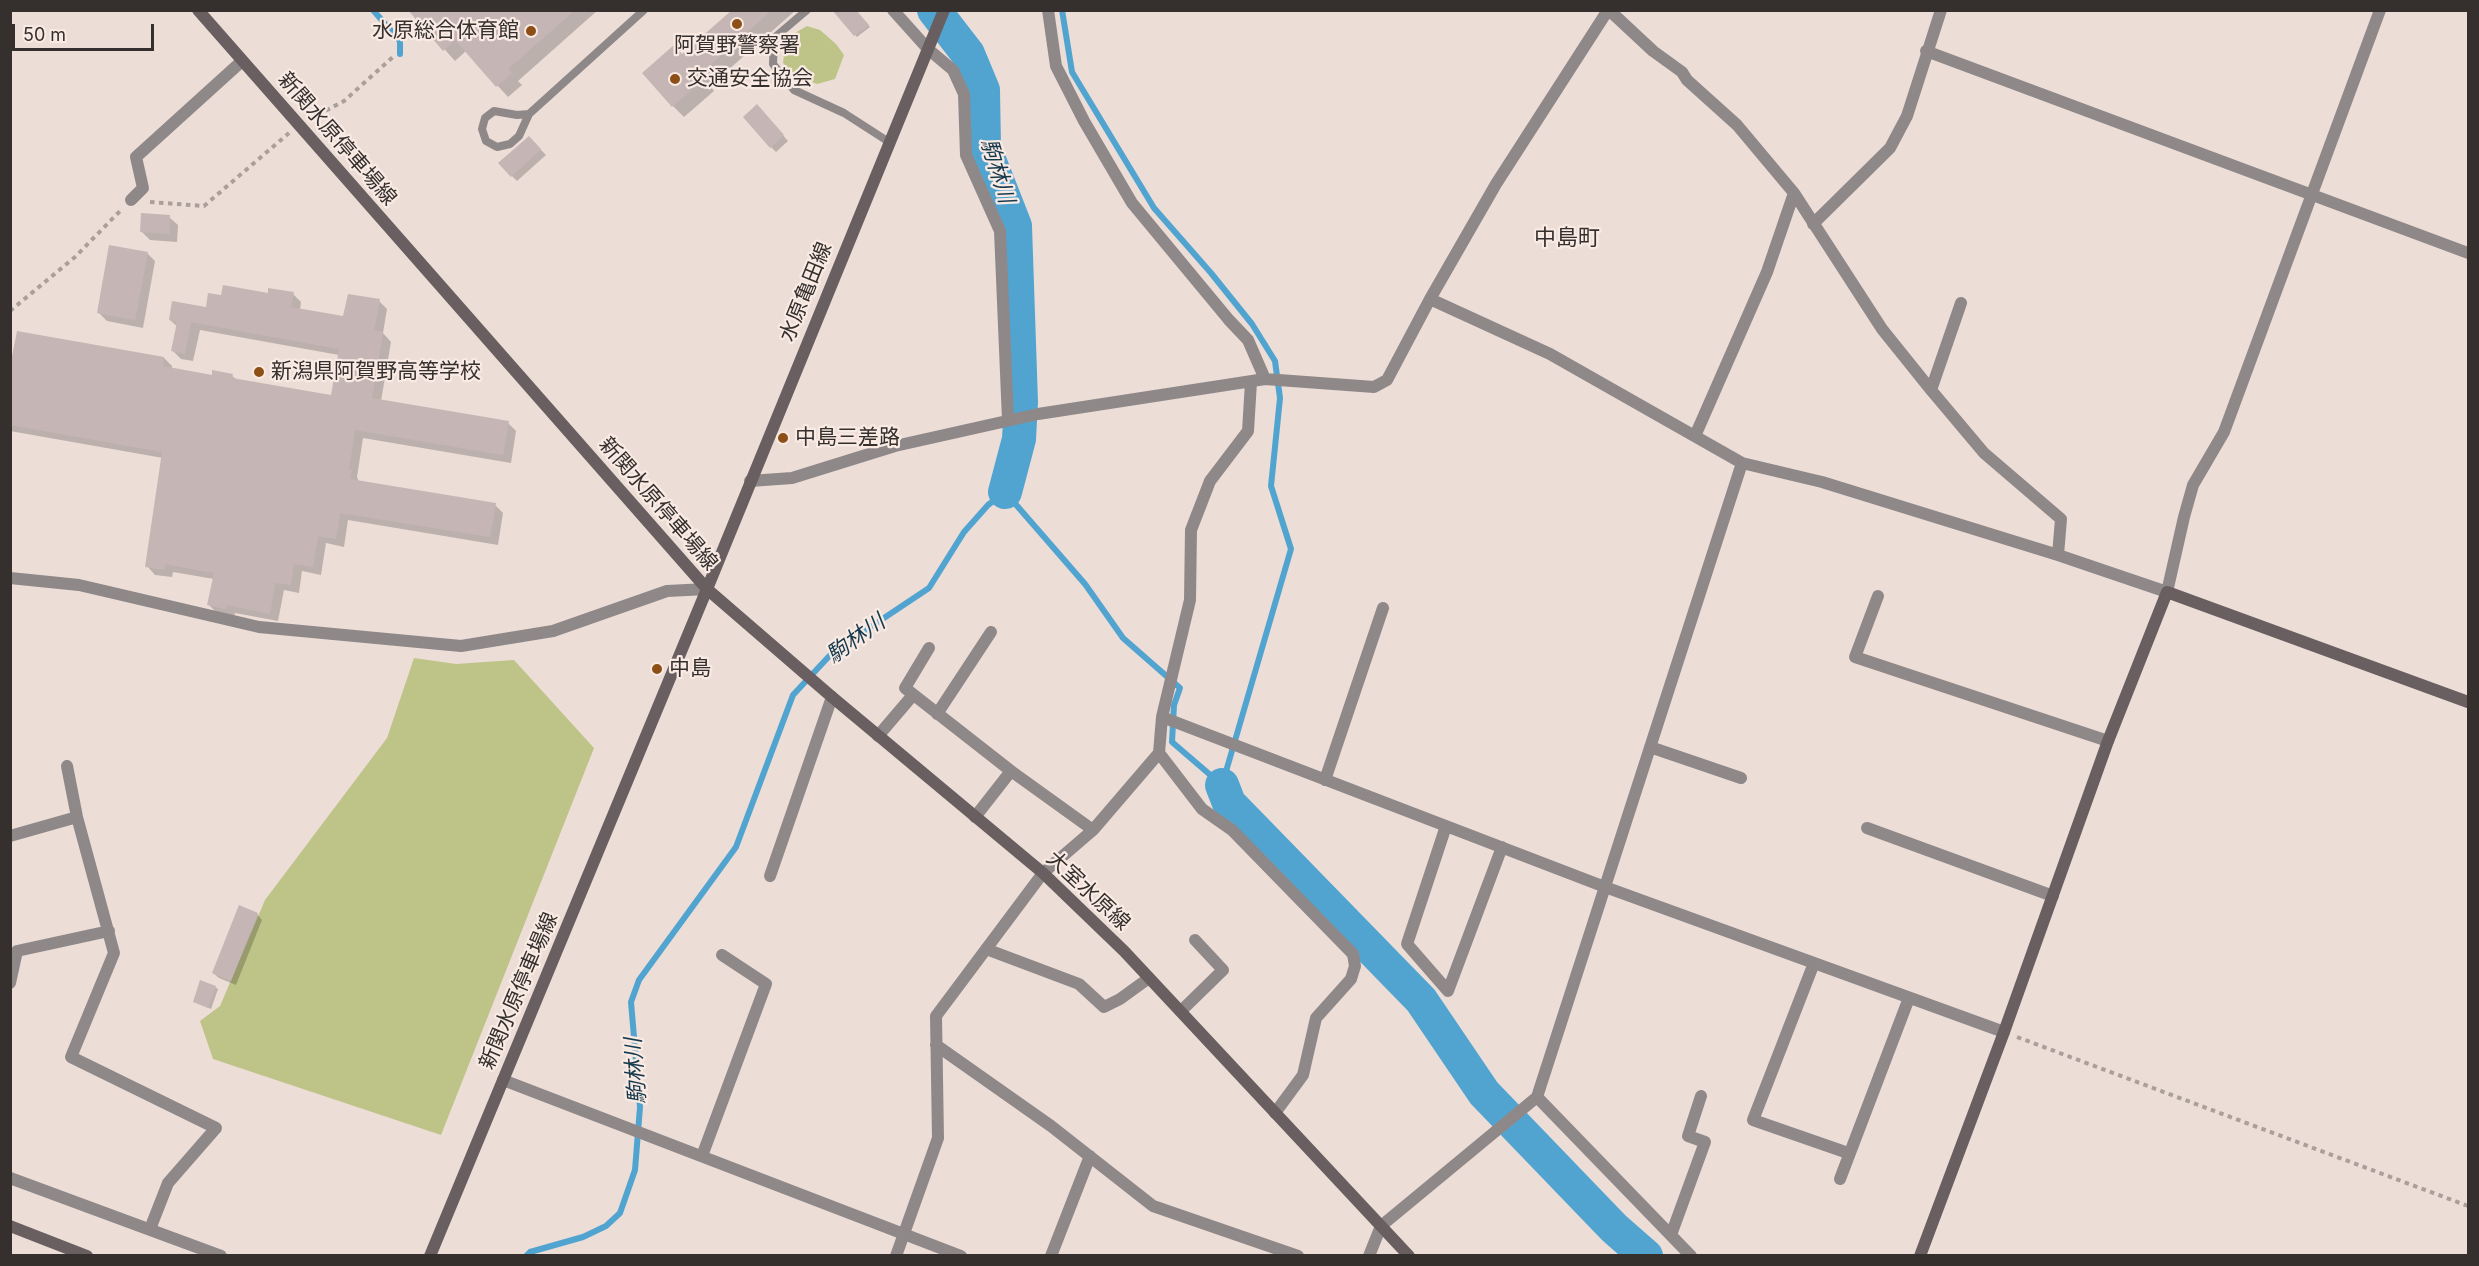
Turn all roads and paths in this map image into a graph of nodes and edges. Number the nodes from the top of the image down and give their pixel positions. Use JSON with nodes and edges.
{"nodes":[{"id":1,"x":198,"y":10,"type":"edge"},
{"id":2,"x":644,"y":10,"type":"edge"},
{"id":3,"x":807,"y":10,"type":"edge"},
{"id":4,"x":893,"y":10,"type":"edge"},
{"id":5,"x":944,"y":10,"type":"edge"},
{"id":6,"x":1048,"y":10,"type":"edge"},
{"id":7,"x":1609,"y":10,"type":"edge"},
{"id":8,"x":1941,"y":10,"type":"edge"},
{"id":9,"x":2380,"y":10,"type":"edge"},
{"id":10,"x":928,"y":49,"type":"junction"},
{"id":11,"x":1926,"y":51,"type":"junction"},
{"id":12,"x":393,"y":57,"type":"dead end"},
{"id":13,"x":242,"y":61,"type":"junction"},
{"id":14,"x":529,"y":114,"type":"junction"},
{"id":15,"x":298,"y":125,"type":"junction"},
{"id":16,"x":889,"y":142,"type":"junction"},
{"id":17,"x":1794,"y":193,"type":"junction"},
{"id":18,"x":2312,"y":196,"type":"junction"},
{"id":19,"x":131,"y":200,"type":"junction"},
{"id":20,"x":1813,"y":224,"type":"junction"},
{"id":21,"x":2469,"y":253,"type":"edge"},
{"id":22,"x":1430,"y":299,"type":"junction"},
{"id":23,"x":1961,"y":303,"type":"dead end"},
{"id":24,"x":10,"y":311,"type":"edge"},
{"id":25,"x":1265,"y":379,"type":"junction"},
{"id":26,"x":1251,"y":382,"type":"junction"},
{"id":27,"x":1930,"y":390,"type":"junction"},
{"id":28,"x":1008,"y":420,"type":"junction"},
{"id":29,"x":1695,"y":436,"type":"junction"},
{"id":30,"x":1742,"y":463,"type":"junction"},
{"id":31,"x":750,"y":482,"type":"junction"},
{"id":32,"x":2058,"y":555,"type":"junction"},
{"id":33,"x":10,"y":578,"type":"edge"},
{"id":34,"x":707,"y":589,"type":"junction"},
{"id":35,"x":2167,"y":592,"type":"junction"},
{"id":36,"x":1878,"y":596,"type":"dead end"},
{"id":37,"x":1383,"y":608,"type":"dead end"},
{"id":38,"x":991,"y":632,"type":"dead end"},
{"id":39,"x":929,"y":648,"type":"dead end"},
{"id":40,"x":913,"y":695,"type":"junction"},
{"id":41,"x":832,"y":697,"type":"junction"},
{"id":42,"x":2469,"y":702,"type":"edge"},
{"id":43,"x":937,"y":714,"type":"junction"},
{"id":44,"x":1162,"y":717,"type":"junction"},
{"id":45,"x":878,"y":736,"type":"junction"},
{"id":46,"x":2109,"y":741,"type":"junction"},
{"id":47,"x":1650,"y":747,"type":"junction"},
{"id":48,"x":1160,"y":753,"type":"junction"},
{"id":49,"x":67,"y":766,"type":"dead end"},
{"id":50,"x":1011,"y":771,"type":"junction"},
{"id":51,"x":1741,"y":778,"type":"dead end"},
{"id":52,"x":1325,"y":780,"type":"junction"},
{"id":53,"x":975,"y":817,"type":"junction"},
{"id":54,"x":78,"y":818,"type":"junction"},
{"id":55,"x":1446,"y":826,"type":"junction"},
{"id":56,"x":1867,"y":828,"type":"dead end"},
{"id":57,"x":1093,"y":830,"type":"junction"},
{"id":58,"x":10,"y":836,"type":"edge"},
{"id":59,"x":1502,"y":847,"type":"junction"},
{"id":60,"x":1043,"y":873,"type":"junction"},
{"id":61,"x":770,"y":876,"type":"dead end"},
{"id":62,"x":1605,"y":887,"type":"junction"},
{"id":63,"x":2053,"y":896,"type":"junction"},
{"id":64,"x":109,"y":931,"type":"junction"},
{"id":65,"x":1195,"y":940,"type":"dead end"},
{"id":66,"x":986,"y":949,"type":"junction"},
{"id":67,"x":722,"y":955,"type":"dead end"},
{"id":68,"x":1814,"y":963,"type":"junction"},
{"id":69,"x":1149,"y":978,"type":"junction"},
{"id":70,"x":10,"y":984,"type":"edge"},
{"id":71,"x":1909,"y":998,"type":"junction"},
{"id":72,"x":1181,"y":1011,"type":"junction"},
{"id":73,"x":2004,"y":1032,"type":"junction"},
{"id":74,"x":936,"y":1045,"type":"junction"},
{"id":75,"x":504,"y":1080,"type":"junction"},
{"id":76,"x":1701,"y":1096,"type":"dead end"},
{"id":77,"x":1537,"y":1097,"type":"junction"},
{"id":78,"x":1275,"y":1113,"type":"junction"},
{"id":79,"x":1848,"y":1153,"type":"junction"},
{"id":80,"x":702,"y":1156,"type":"junction"},
{"id":81,"x":1090,"y":1156,"type":"junction"},
{"id":82,"x":10,"y":1178,"type":"edge"},
{"id":83,"x":1840,"y":1179,"type":"dead end"},
{"id":84,"x":2469,"y":1206,"type":"edge"},
{"id":85,"x":10,"y":1226,"type":"edge"},
{"id":86,"x":1381,"y":1226,"type":"junction"},
{"id":87,"x":150,"y":1229,"type":"junction"},
{"id":88,"x":904,"y":1234,"type":"junction"},
{"id":89,"x":1671,"y":1235,"type":"junction"},
{"id":90,"x":87,"y":1256,"type":"edge"},
{"id":91,"x":221,"y":1256,"type":"edge"},
{"id":92,"x":429,"y":1256,"type":"edge"},
{"id":93,"x":896,"y":1256,"type":"edge"},
{"id":94,"x":961,"y":1256,"type":"edge"},
{"id":95,"x":1051,"y":1256,"type":"edge"},
{"id":96,"x":1298,"y":1256,"type":"edge"},
{"id":97,"x":1369,"y":1256,"type":"edge"},
{"id":98,"x":1409,"y":1256,"type":"edge"},
{"id":99,"x":1691,"y":1256,"type":"edge"},
{"id":100,"x":1920,"y":1256,"type":"edge"}],
"edges":[{"from":1,"to":13,"type":"main road","name":"新関水原停車場線"},
{"from":2,"to":14,"type":"lane"},
{"from":3,"to":16,"type":"lane"},
{"from":4,"to":10,"type":"street"},
{"from":5,"to":10,"type":"main road","name":"水原亀田線"},
{"from":6,"to":25,"type":"street"},
{"from":7,"to":17,"type":"street"},
{"from":7,"to":22,"type":"street"},
{"from":8,"to":11,"type":"street"},
{"from":9,"to":18,"type":"street"},
{"from":10,"to":16,"type":"main road","name":"水原亀田線"},
{"from":10,"to":28,"type":"street"},
{"from":11,"to":18,"type":"street"},
{"from":11,"to":20,"type":"street"},
{"from":12,"to":15,"type":"path"},
{"from":13,"to":15,"type":"main road","name":"新関水原停車場線"},
{"from":13,"to":19,"type":"street"},
{"from":14,"to":14,"type":"lane"},
{"from":15,"to":19,"type":"path"},
{"from":15,"to":34,"type":"main road","name":"新関水原停車場線"},
{"from":16,"to":31,"type":"main road","name":"水原亀田線"},
{"from":17,"to":20,"type":"street"},
{"from":17,"to":29,"type":"street"},
{"from":18,"to":21,"type":"street"},
{"from":18,"to":35,"type":"street"},
{"from":19,"to":24,"type":"path"},
{"from":20,"to":27,"type":"street"},
{"from":22,"to":25,"type":"street"},
{"from":22,"to":29,"type":"street"},
{"from":23,"to":27,"type":"street"},
{"from":25,"to":26,"type":"street"},
{"from":26,"to":28,"type":"street"},
{"from":26,"to":44,"type":"street"},
{"from":27,"to":32,"type":"street"},
{"from":28,"to":31,"type":"street"},
{"from":29,"to":30,"type":"street"},
{"from":30,"to":32,"type":"street"},
{"from":30,"to":47,"type":"street"},
{"from":31,"to":34,"type":"main road","name":"水原亀田線"},
{"from":32,"to":35,"type":"street"},
{"from":33,"to":34,"type":"street"},
{"from":34,"to":41,"type":"main road","name":"大室水原線"},
{"from":34,"to":75,"type":"main road","name":"新関水原停車場線"},
{"from":35,"to":42,"type":"main road"},
{"from":35,"to":46,"type":"main road"},
{"from":36,"to":46,"type":"street"},
{"from":37,"to":52,"type":"street"},
{"from":38,"to":43,"type":"street"},
{"from":39,"to":40,"type":"street"},
{"from":40,"to":43,"type":"street"},
{"from":40,"to":45,"type":"street"},
{"from":41,"to":45,"type":"main road","name":"大室水原線"},
{"from":41,"to":61,"type":"street"},
{"from":43,"to":50,"type":"street"},
{"from":44,"to":48,"type":"street"},
{"from":44,"to":52,"type":"street"},
{"from":45,"to":53,"type":"main road","name":"大室水原線"},
{"from":46,"to":63,"type":"main road"},
{"from":47,"to":51,"type":"street"},
{"from":47,"to":62,"type":"street"},
{"from":48,"to":57,"type":"street"},
{"from":48,"to":78,"type":"street"},
{"from":49,"to":54,"type":"street"},
{"from":50,"to":53,"type":"street"},
{"from":50,"to":57,"type":"street"},
{"from":52,"to":55,"type":"street"},
{"from":53,"to":60,"type":"main road","name":"大室水原線"},
{"from":54,"to":58,"type":"street"},
{"from":54,"to":64,"type":"street"},
{"from":55,"to":59,"type":"street"},
{"from":55,"to":59,"type":"street"},
{"from":56,"to":63,"type":"street"},
{"from":57,"to":60,"type":"street"},
{"from":59,"to":62,"type":"street"},
{"from":60,"to":66,"type":"street"},
{"from":60,"to":69,"type":"main road","name":"大室水原線"},
{"from":62,"to":68,"type":"street"},
{"from":62,"to":77,"type":"street"},
{"from":63,"to":73,"type":"main road"},
{"from":64,"to":70,"type":"street"},
{"from":64,"to":87,"type":"street"},
{"from":65,"to":72,"type":"street"},
{"from":66,"to":69,"type":"street"},
{"from":66,"to":74,"type":"street"},
{"from":67,"to":80,"type":"street"},
{"from":68,"to":71,"type":"street"},
{"from":68,"to":79,"type":"street"},
{"from":69,"to":72,"type":"main road","name":"大室水原線"},
{"from":71,"to":73,"type":"street"},
{"from":71,"to":79,"type":"street"},
{"from":72,"to":78,"type":"main road","name":"大室水原線"},
{"from":73,"to":84,"type":"path"},
{"from":73,"to":100,"type":"main road"},
{"from":74,"to":81,"type":"street"},
{"from":74,"to":88,"type":"street"},
{"from":75,"to":80,"type":"street"},
{"from":75,"to":92,"type":"main road","name":"新関水原停車場線"},
{"from":76,"to":89,"type":"street"},
{"from":77,"to":86,"type":"street"},
{"from":77,"to":89,"type":"street"},
{"from":78,"to":86,"type":"main road","name":"大室水原線"},
{"from":79,"to":83,"type":"street"},
{"from":80,"to":88,"type":"street"},
{"from":81,"to":95,"type":"street"},
{"from":81,"to":96,"type":"street"},
{"from":82,"to":87,"type":"street"},
{"from":85,"to":90,"type":"main road"},
{"from":86,"to":97,"type":"street"},
{"from":86,"to":98,"type":"main road","name":"大室水原線"},
{"from":87,"to":91,"type":"street"},
{"from":88,"to":93,"type":"street"},
{"from":88,"to":94,"type":"street"},
{"from":89,"to":99,"type":"street"}]}
